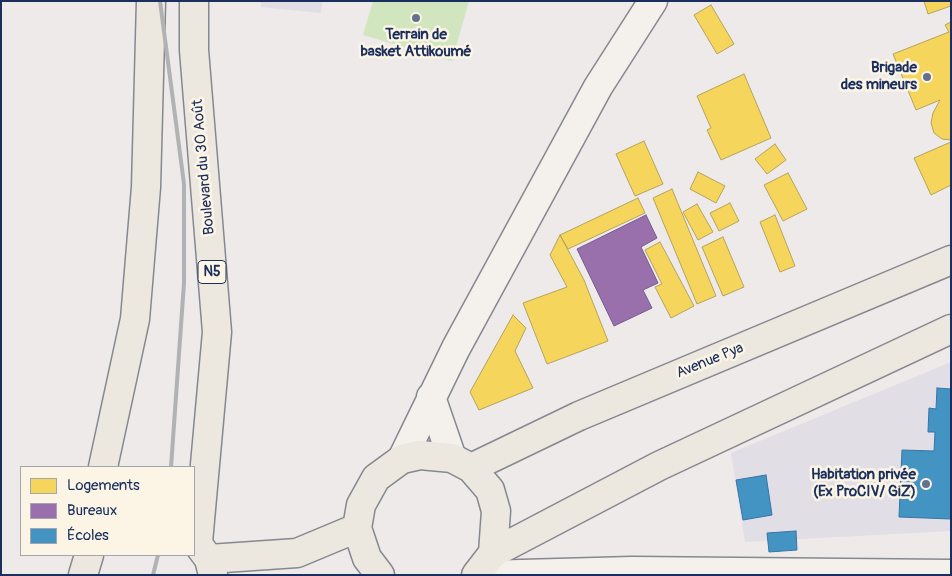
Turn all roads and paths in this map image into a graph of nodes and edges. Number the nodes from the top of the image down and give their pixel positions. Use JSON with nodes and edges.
{"nodes":[{"id":1,"x":151,"y":1,"type":"edge"},
{"id":2,"x":194,"y":1,"type":"edge"},
{"id":3,"x":653,"y":1,"type":"edge"},
{"id":4,"x":951,"y":260,"type":"edge"},
{"id":5,"x":951,"y":329,"type":"edge"},
{"id":6,"x":431,"y":397,"type":"junction"},
{"id":7,"x":402,"y":459,"type":"junction"},
{"id":8,"x":462,"y":463,"type":"junction"},
{"id":9,"x":103,"y":466,"type":"edge"},
{"id":10,"x":358,"y":528,"type":"junction"},
{"id":11,"x":203,"y":554,"type":"edge"},
{"id":12,"x":489,"y":564,"type":"edge"},
{"id":13,"x":951,"y":574,"type":"edge"},
{"id":14,"x":380,"y":575,"type":"edge"},
{"id":15,"x":476,"y":575,"type":"edge"}],
"edges":[{"from":1,"to":9,"type":"main road"},
{"from":2,"to":11,"type":"main road","name":"Boulevard du 30 Août","number":"N5"},
{"from":3,"to":6,"type":"street"},
{"from":4,"to":8,"type":"main road","name":"Avenue Pya"},
{"from":5,"to":12,"type":"main road"},
{"from":6,"to":7,"type":"street"},
{"from":6,"to":8,"type":"street"},
{"from":7,"to":8,"type":"main road"},
{"from":7,"to":10,"type":"main road"},
{"from":8,"to":12,"type":"main road"},
{"from":10,"to":11,"type":"main road"},
{"from":10,"to":14,"type":"main road"},
{"from":12,"to":13,"type":"street"},
{"from":12,"to":15,"type":"main road"}]}
